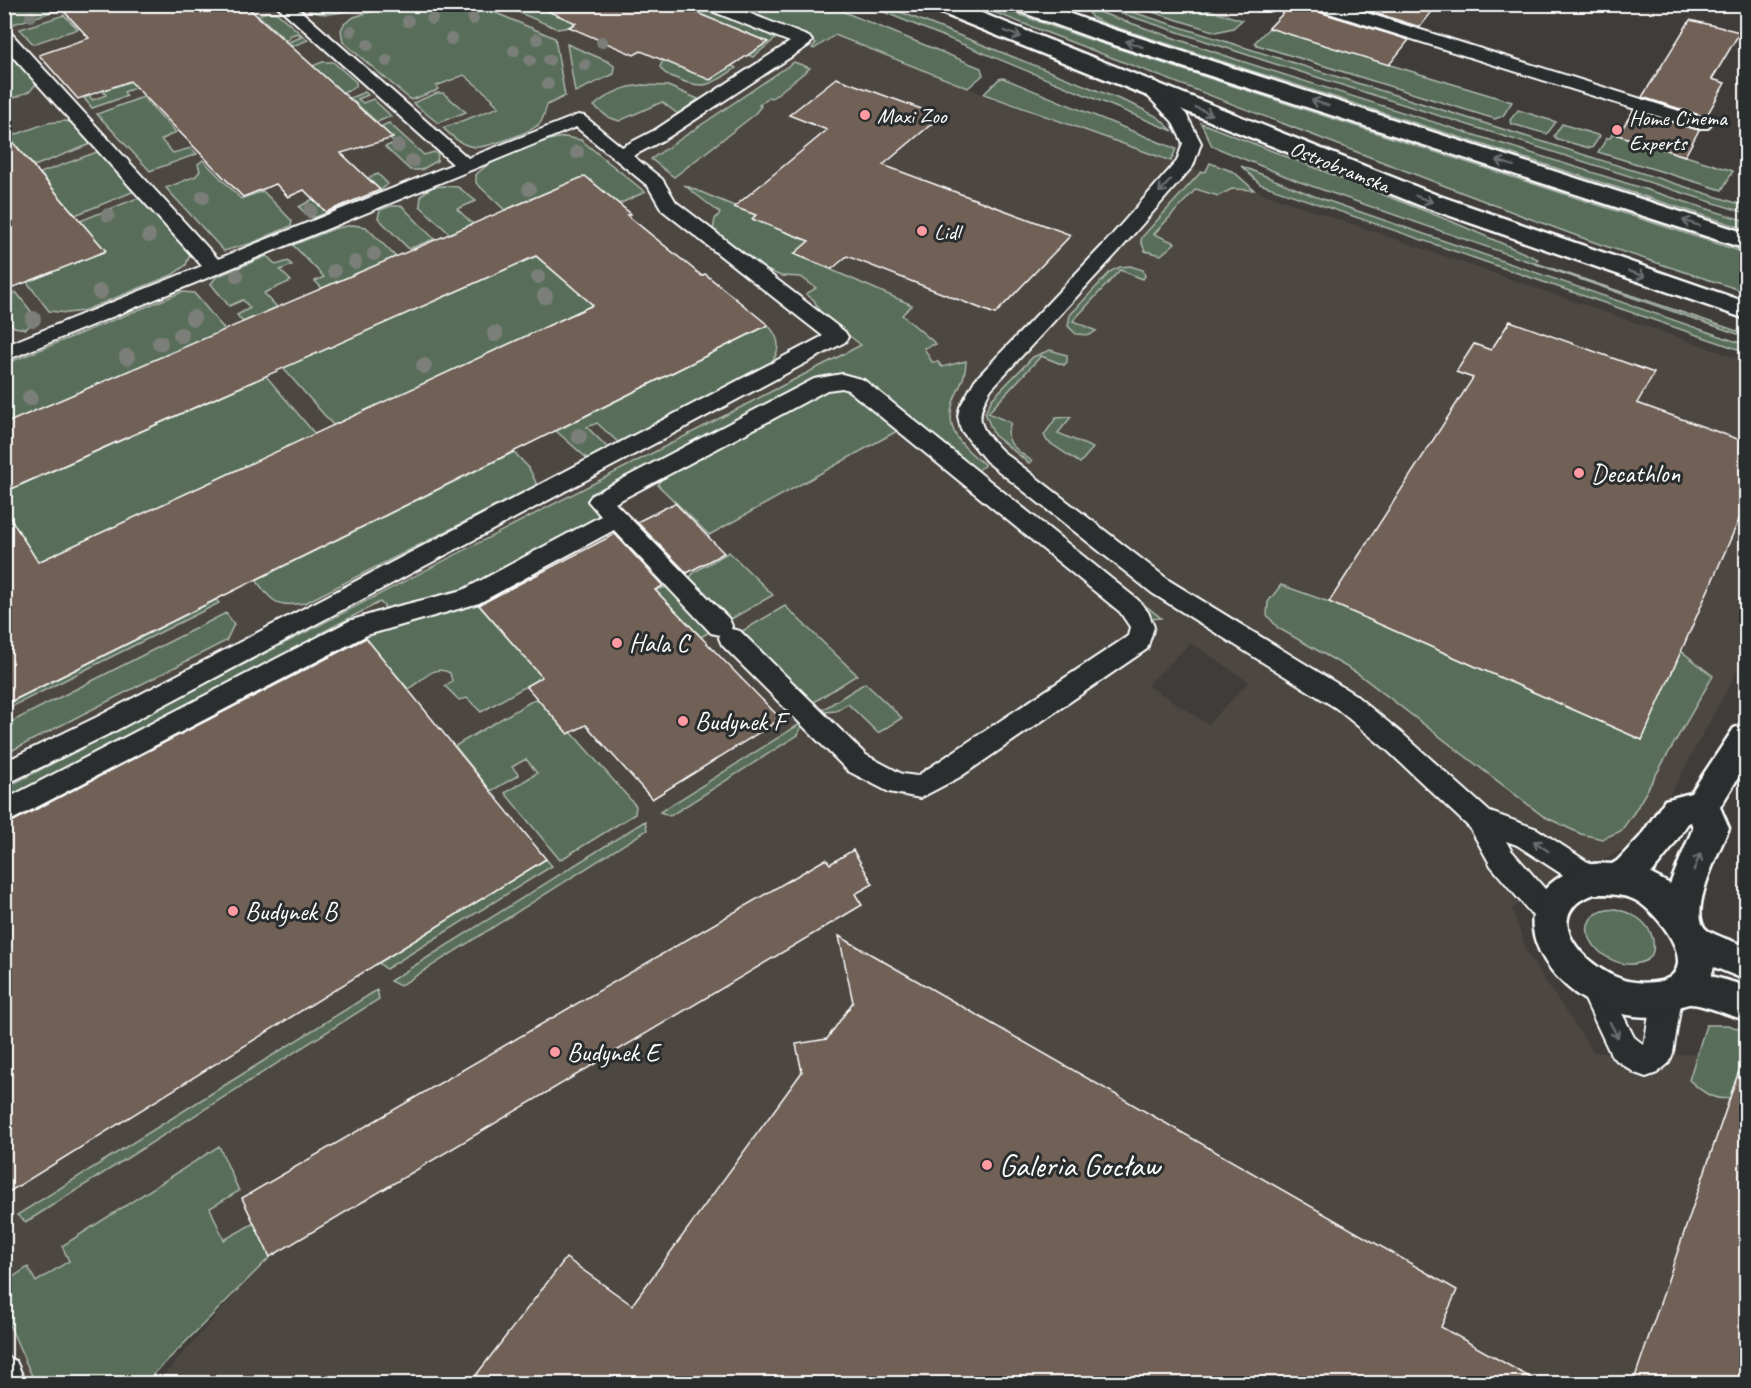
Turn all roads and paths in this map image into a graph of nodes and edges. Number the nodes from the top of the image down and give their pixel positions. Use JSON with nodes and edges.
{"nodes":[{"id":1,"x":283,"y":4,"type":"edge"},
{"id":2,"x":711,"y":4,"type":"edge"},
{"id":3,"x":939,"y":4,"type":"edge"},
{"id":4,"x":1021,"y":4,"type":"edge"},
{"id":5,"x":1319,"y":4,"type":"edge"},
{"id":6,"x":1056,"y":10,"type":"edge"},
{"id":7,"x":4,"y":36,"type":"edge"},
{"id":8,"x":1150,"y":88,"type":"junction"},
{"id":9,"x":1701,"y":124,"type":"dead end"},
{"id":10,"x":622,"y":154,"type":"junction"},
{"id":11,"x":465,"y":165,"type":"junction"},
{"id":12,"x":1746,"y":240,"type":"edge"},
{"id":13,"x":214,"y":267,"type":"junction"},
{"id":14,"x":1746,"y":311,"type":"edge"},
{"id":15,"x":4,"y":354,"type":"edge"},
{"id":16,"x":616,"y":518,"type":"junction"},
{"id":17,"x":1746,"y":737,"type":"edge"},
{"id":18,"x":4,"y":774,"type":"edge"},
{"id":19,"x":1702,"y":806,"type":"junction"},
{"id":20,"x":4,"y":813,"type":"edge"},
{"id":21,"x":1480,"y":820,"type":"junction"},
{"id":22,"x":1605,"y":878,"type":"junction"},
{"id":23,"x":1550,"y":914,"type":"junction"},
{"id":24,"x":1688,"y":929,"type":"junction"},
{"id":25,"x":1746,"y":964,"type":"edge"},
{"id":26,"x":1593,"y":987,"type":"junction"},
{"id":27,"x":1676,"y":991,"type":"junction"},
{"id":28,"x":1746,"y":1003,"type":"edge"},
{"id":29,"x":4,"y":1373,"type":"edge"},
{"id":30,"x":9,"y":1383,"type":"edge"}],
"edges":[{"from":1,"to":11,"type":"lane"},
{"from":2,"to":10,"type":"lane"},
{"from":3,"to":8,"type":"main road","name":"Ostrobramska","one_way":true},
{"from":4,"to":6,"type":"main road","name":"Ostrobramska"},
{"from":5,"to":9,"type":"lane"},
{"from":12,"to":6,"type":"main road","name":"Ostrobramska","one_way":true},
{"from":7,"to":13,"type":"lane"},
{"from":8,"to":14,"type":"main road","name":"Ostrobramska","one_way":true},
{"from":8,"to":21,"type":"lane","one_way":true},
{"from":10,"to":11,"type":"lane"},
{"from":10,"to":18,"type":"lane"},
{"from":11,"to":13,"type":"lane"},
{"from":13,"to":15,"type":"lane"},
{"from":16,"to":16,"type":"lane"},
{"from":16,"to":20,"type":"lane"},
{"from":17,"to":19,"type":"main road"},
{"from":19,"to":22,"type":"main road"},
{"from":24,"to":19,"type":"main road","one_way":true},
{"from":22,"to":21,"type":"lane","one_way":true},
{"from":21,"to":23,"type":"lane"},
{"from":22,"to":23,"type":"main road"},
{"from":22,"to":24,"type":"main road"},
{"from":23,"to":26,"type":"main road"},
{"from":24,"to":25,"type":"main road"},
{"from":24,"to":27,"type":"main road"},
{"from":26,"to":27,"type":"main road"},
{"from":26,"to":27,"type":"lane","one_way":true},
{"from":27,"to":28,"type":"main road"},
{"from":29,"to":30,"type":"lane"}]}
